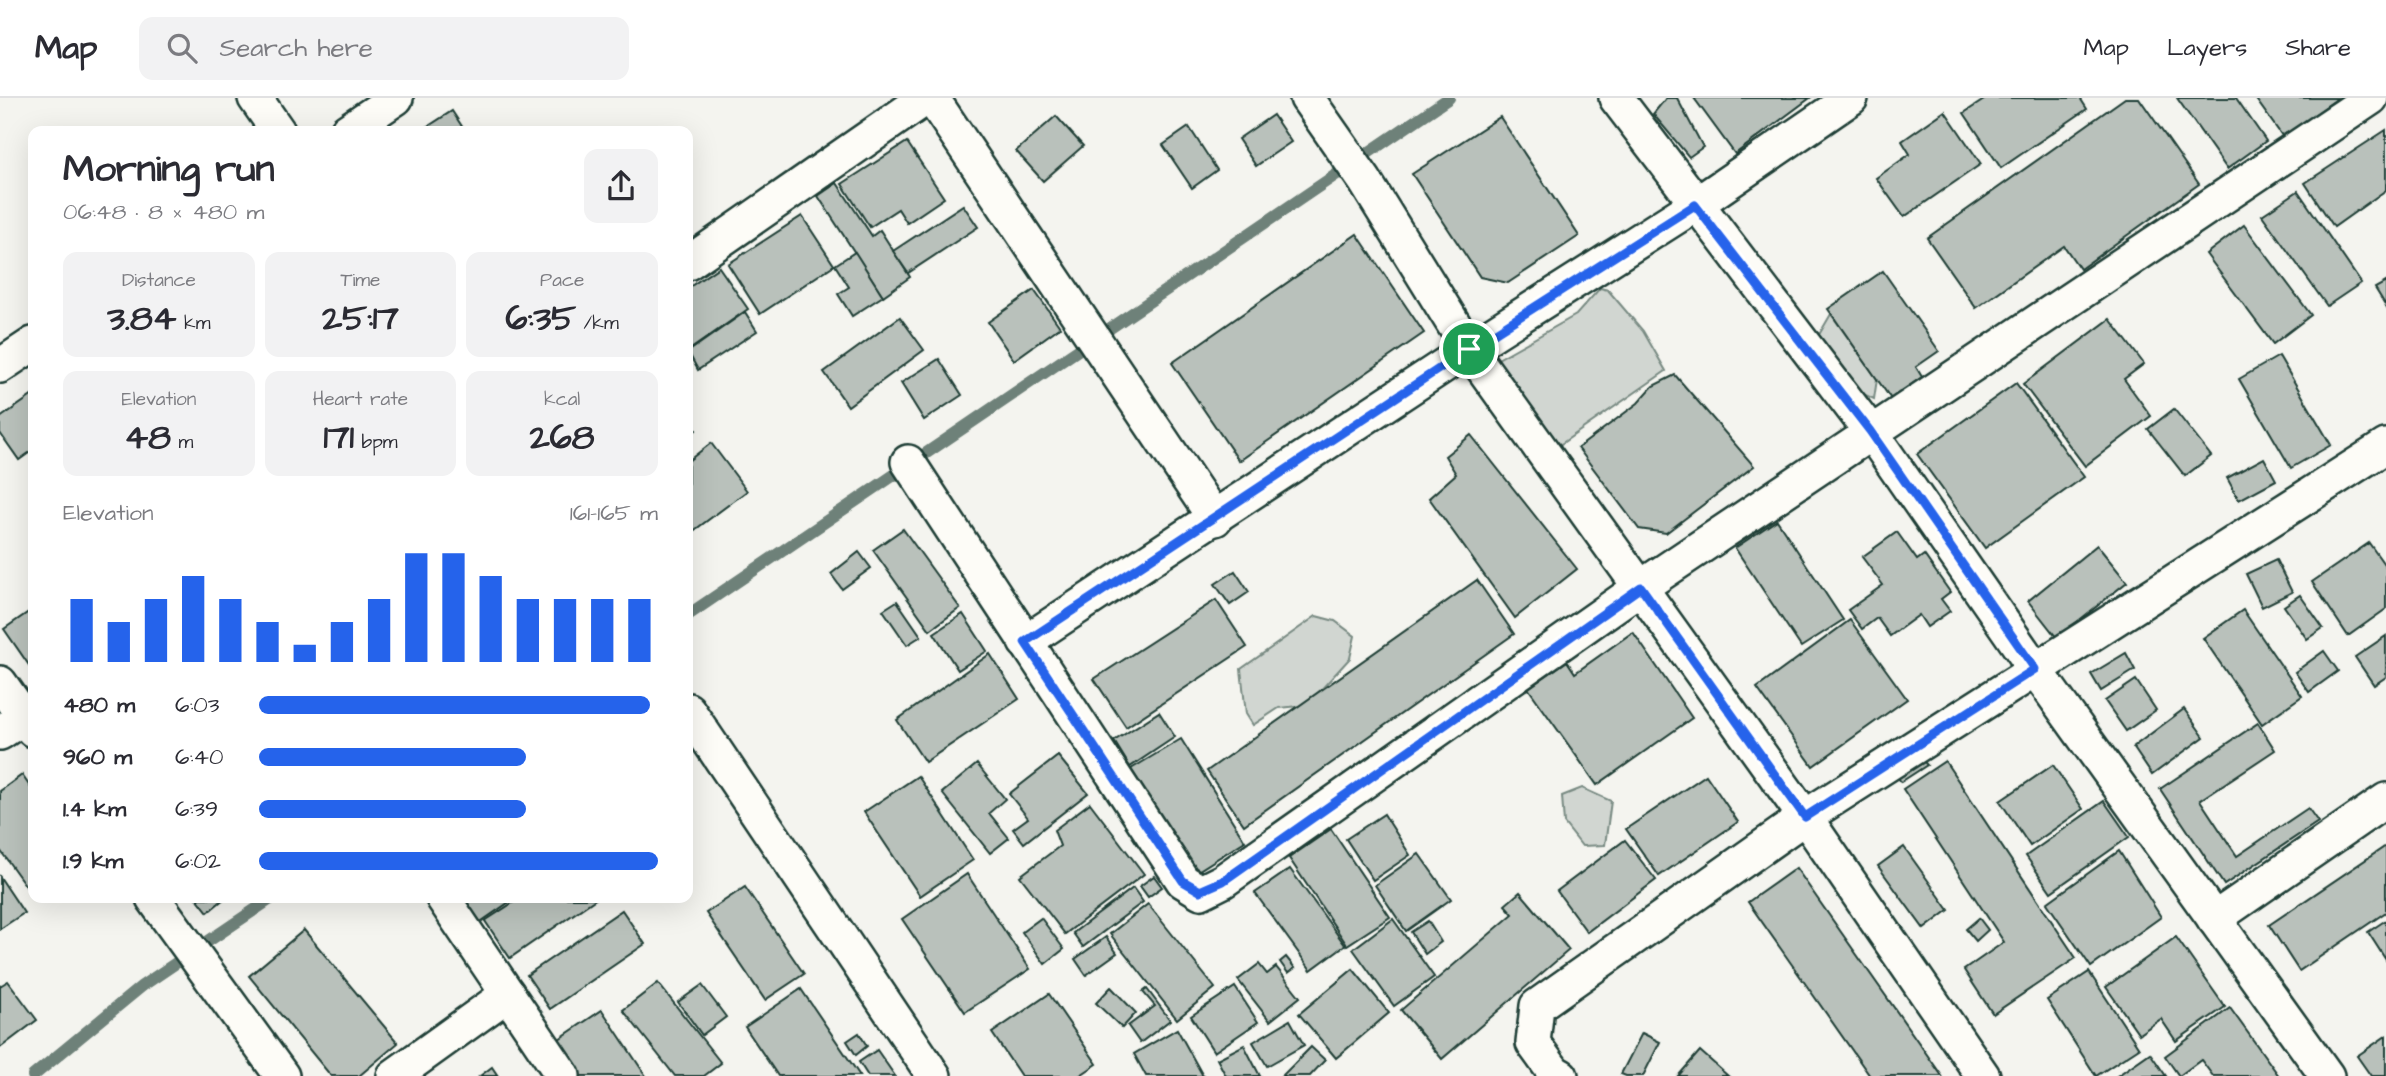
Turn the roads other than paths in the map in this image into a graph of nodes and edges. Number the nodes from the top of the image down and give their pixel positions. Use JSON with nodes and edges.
{"nodes":[{"id":1,"x":255,"y":98,"type":"edge"},
{"id":2,"x":396,"y":98,"type":"edge"},
{"id":3,"x":926,"y":98,"type":"edge"},
{"id":4,"x":932,"y":98,"type":"edge"},
{"id":5,"x":1307,"y":98,"type":"edge"},
{"id":6,"x":1616,"y":98,"type":"edge"},
{"id":7,"x":1851,"y":98,"type":"edge"},
{"id":8,"x":2371,"y":98,"type":"edge"},
{"id":9,"x":275,"y":126,"type":"edge"},
{"id":10,"x":354,"y":126,"type":"edge"},
{"id":11,"x":1695,"y":205,"type":"junction"},
{"id":12,"x":693,"y":260,"type":"edge"},
{"id":13,"x":28,"y":347,"type":"edge"},
{"id":14,"x":1469,"y":349,"type":"junction"},
{"id":15,"x":0,"y":366,"type":"edge"},
{"id":16,"x":1870,"y":431,"type":"junction"},
{"id":17,"x":2386,"y":446,"type":"edge"},
{"id":18,"x":908,"y":462,"type":"dead end"},
{"id":19,"x":1215,"y":519,"type":"junction"},
{"id":20,"x":1641,"y":587,"type":"junction"},
{"id":21,"x":1025,"y":642,"type":"junction"},
{"id":22,"x":2035,"y":669,"type":"junction"},
{"id":23,"x":0,"y":683,"type":"edge"},
{"id":24,"x":693,"y":717,"type":"edge"},
{"id":25,"x":23,"y":723,"type":"edge"},
{"id":26,"x":2386,"y":800,"type":"edge"},
{"id":27,"x":1805,"y":817,"type":"junction"},
{"id":28,"x":157,"y":903,"type":"edge"},
{"id":29,"x":446,"y":903,"type":"edge"},
{"id":30,"x":2214,"y":919,"type":"junction"},
{"id":31,"x":508,"y":994,"type":"junction"},
{"id":32,"x":282,"y":1076,"type":"edge"},
{"id":33,"x":394,"y":1076,"type":"edge"},
{"id":34,"x":563,"y":1076,"type":"edge"},
{"id":35,"x":933,"y":1076,"type":"edge"},
{"id":36,"x":1561,"y":1076,"type":"edge"},
{"id":37,"x":1983,"y":1076,"type":"edge"},
{"id":38,"x":2327,"y":1076,"type":"edge"}],
"edges":[{"from":1,"to":9,"type":"street"},
{"from":2,"to":10,"type":"street"},
{"from":3,"to":12,"type":"street"},
{"from":4,"to":19,"type":"street"},
{"from":5,"to":14,"type":"street"},
{"from":6,"to":11,"type":"street"},
{"from":7,"to":11,"type":"street"},
{"from":8,"to":16,"type":"street"},
{"from":11,"to":14,"type":"street"},
{"from":11,"to":16,"type":"street"},
{"from":13,"to":15,"type":"street"},
{"from":14,"to":19,"type":"street"},
{"from":14,"to":20,"type":"street"},
{"from":16,"to":20,"type":"street"},
{"from":16,"to":22,"type":"street"},
{"from":17,"to":22,"type":"street"},
{"from":18,"to":21,"type":"street"},
{"from":19,"to":21,"type":"street"},
{"from":20,"to":21,"type":"street"},
{"from":20,"to":27,"type":"street"},
{"from":22,"to":27,"type":"street"},
{"from":22,"to":30,"type":"street"},
{"from":23,"to":25,"type":"street"},
{"from":24,"to":35,"type":"street"},
{"from":26,"to":30,"type":"street"},
{"from":27,"to":36,"type":"street"},
{"from":27,"to":37,"type":"street"},
{"from":28,"to":32,"type":"street"},
{"from":29,"to":31,"type":"street"},
{"from":30,"to":38,"type":"street"},
{"from":31,"to":33,"type":"street"},
{"from":31,"to":34,"type":"street"}]}
